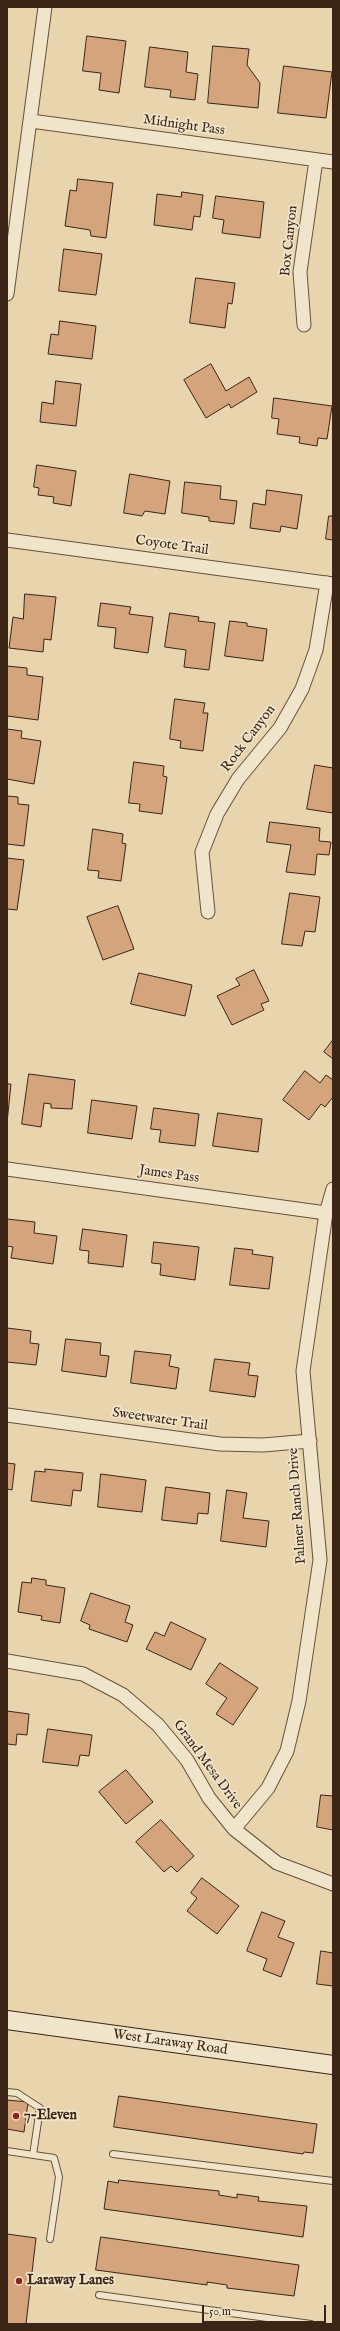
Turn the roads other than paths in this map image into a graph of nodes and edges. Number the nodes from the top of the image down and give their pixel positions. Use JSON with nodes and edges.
{"nodes":[{"id":1,"x":45,"y":7,"type":"edge"},
{"id":2,"x":31,"y":121,"type":"junction"},
{"id":3,"x":316,"y":160,"type":"junction"},
{"id":4,"x":333,"y":162,"type":"edge"},
{"id":5,"x":7,"y":294,"type":"edge"},
{"id":6,"x":304,"y":325,"type":"dead end"},
{"id":7,"x":7,"y":540,"type":"edge"},
{"id":8,"x":330,"y":583,"type":"edge"},
{"id":9,"x":208,"y":912,"type":"dead end"},
{"id":10,"x":7,"y":1169,"type":"edge"},
{"id":11,"x":333,"y":1189,"type":"edge"},
{"id":12,"x":326,"y":1213,"type":"junction"},
{"id":13,"x":7,"y":1415,"type":"edge"},
{"id":14,"x":310,"y":1441,"type":"junction"},
{"id":15,"x":7,"y":1661,"type":"edge"},
{"id":16,"x":234,"y":1829,"type":"junction"},
{"id":17,"x":333,"y":1884,"type":"edge"},
{"id":18,"x":7,"y":2020,"type":"edge"},
{"id":19,"x":333,"y":2065,"type":"edge"},
{"id":20,"x":7,"y":2092,"type":"edge"},
{"id":21,"x":7,"y":2152,"type":"edge"},
{"id":22,"x":113,"y":2154,"type":"dead end"},
{"id":23,"x":33,"y":2155,"type":"junction"},
{"id":24,"x":333,"y":2181,"type":"edge"},
{"id":25,"x":50,"y":2239,"type":"dead end"},
{"id":26,"x":99,"y":2294,"type":"dead end"},
{"id":27,"x":311,"y":2324,"type":"edge"}],
"edges":[{"from":1,"to":2,"type":"street"},
{"from":2,"to":3,"type":"street","name":"Midnight Pass"},
{"from":2,"to":5,"type":"street"},
{"from":3,"to":4,"type":"street","name":"Midnight Pass"},
{"from":3,"to":6,"type":"street","name":"Box Canyon"},
{"from":7,"to":8,"type":"street","name":"Coyote Trail"},
{"from":8,"to":9,"type":"street","name":"Rock Canyon"},
{"from":10,"to":12,"type":"street","name":"James Pass"},
{"from":11,"to":12,"type":"street","name":"Palmer Ranch Drive"},
{"from":12,"to":14,"type":"street","name":"Palmer Ranch Drive"},
{"from":13,"to":14,"type":"street","name":"Sweetwater Trail"},
{"from":14,"to":16,"type":"street","name":"Palmer Ranch Drive"},
{"from":15,"to":16,"type":"street","name":"Grand Mesa Drive"},
{"from":16,"to":17,"type":"street","name":"Grand Mesa Drive"},
{"from":18,"to":19,"type":"main road","name":"West Laraway Road"},
{"from":20,"to":23,"type":"lane"},
{"from":21,"to":23,"type":"lane"},
{"from":22,"to":24,"type":"lane"},
{"from":23,"to":25,"type":"lane"},
{"from":26,"to":27,"type":"lane"}]}
